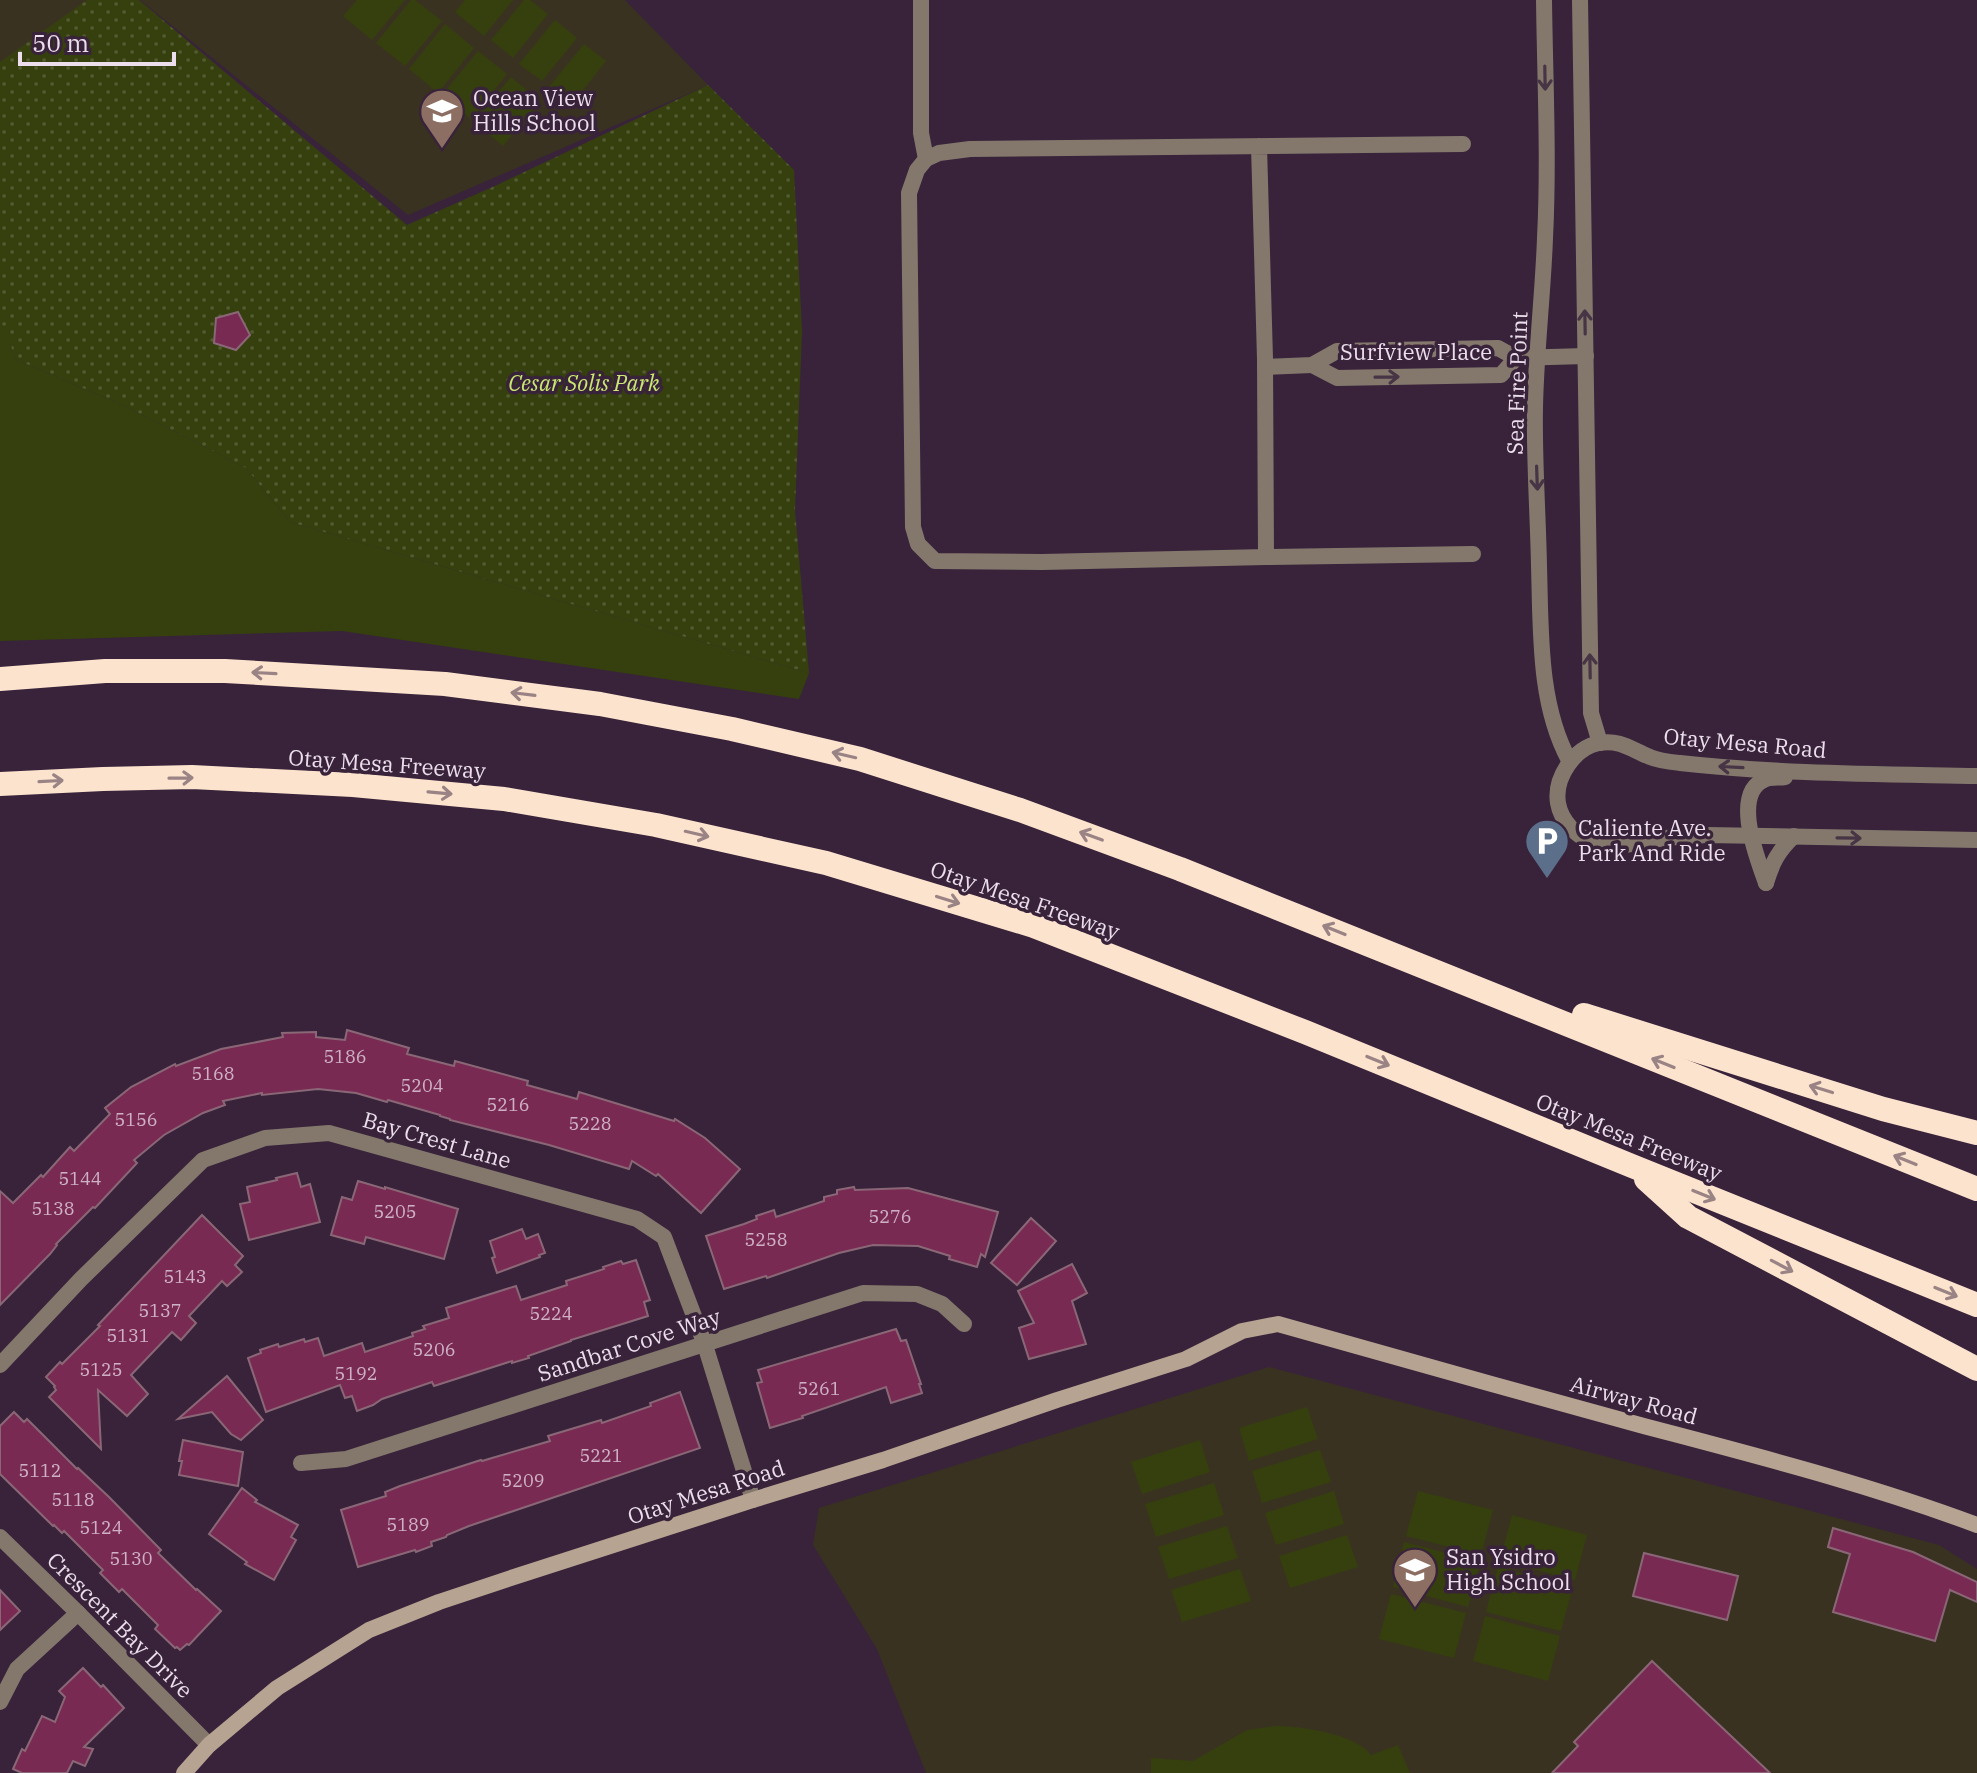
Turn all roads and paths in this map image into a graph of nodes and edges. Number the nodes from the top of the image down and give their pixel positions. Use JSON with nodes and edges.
{"nodes":[{"id":1,"x":921,"y":0,"type":"edge"},
{"id":2,"x":1544,"y":0,"type":"edge"},
{"id":3,"x":1580,"y":0,"type":"edge"},
{"id":4,"x":1463,"y":144,"type":"dead end"},
{"id":5,"x":1259,"y":146,"type":"junction"},
{"id":6,"x":926,"y":159,"type":"junction"},
{"id":7,"x":1538,"y":356,"type":"junction"},
{"id":8,"x":1586,"y":356,"type":"junction"},
{"id":9,"x":1516,"y":358,"type":"junction"},
{"id":10,"x":1312,"y":365,"type":"junction"},
{"id":11,"x":1265,"y":367,"type":"junction"},
{"id":12,"x":1473,"y":554,"type":"dead end"},
{"id":13,"x":1266,"y":557,"type":"junction"},
{"id":14,"x":0,"y":679,"type":"edge"},
{"id":15,"x":1600,"y":743,"type":"junction"},
{"id":16,"x":1570,"y":762,"type":"junction"},
{"id":17,"x":1830,"y":773,"type":"junction"},
{"id":18,"x":1977,"y":776,"type":"edge"},
{"id":19,"x":0,"y":784,"type":"edge"},
{"id":20,"x":1750,"y":836,"type":"junction"},
{"id":21,"x":1794,"y":836,"type":"junction"},
{"id":22,"x":1977,"y":840,"type":"edge"},
{"id":23,"x":1406,"y":959,"type":"junction"},
{"id":24,"x":1977,"y":1133,"type":"edge"},
{"id":25,"x":1632,"y":1166,"type":"junction"},
{"id":26,"x":1977,"y":1189,"type":"edge"},
{"id":27,"x":1977,"y":1305,"type":"edge"},
{"id":28,"x":964,"y":1324,"type":"dead end"},
{"id":29,"x":1278,"y":1324,"type":"joint"},
{"id":30,"x":705,"y":1345,"type":"junction"},
{"id":31,"x":0,"y":1365,"type":"edge"},
{"id":32,"x":1977,"y":1369,"type":"edge"},
{"id":33,"x":301,"y":1463,"type":"dead end"},
{"id":34,"x":753,"y":1500,"type":"junction"},
{"id":35,"x":1977,"y":1525,"type":"edge"},
{"id":36,"x":0,"y":1537,"type":"edge"},
{"id":37,"x":78,"y":1613,"type":"junction"},
{"id":38,"x":0,"y":1702,"type":"edge"},
{"id":39,"x":209,"y":1745,"type":"junction"},
{"id":40,"x":184,"y":1773,"type":"edge"}],
"edges":[{"from":1,"to":6,"type":"street"},
{"from":2,"to":7,"type":"street","name":"Sea Fire Point","one_way":true},
{"from":8,"to":3,"type":"street","one_way":true},
{"from":4,"to":5,"type":"street"},
{"from":5,"to":6,"type":"street"},
{"from":5,"to":11,"type":"street"},
{"from":6,"to":13,"type":"street"},
{"from":7,"to":8,"type":"street","name":"Surfview Place"},
{"from":7,"to":9,"type":"street","name":"Surfview Place"},
{"from":7,"to":16,"type":"street","name":"Sea Fire Point","one_way":true},
{"from":15,"to":8,"type":"street","one_way":true},
{"from":9,"to":10,"type":"street","name":"Surfview Place"},
{"from":10,"to":9,"type":"street","name":"Surfview Place","one_way":true},
{"from":10,"to":11,"type":"street","name":"Surfview Place"},
{"from":11,"to":13,"type":"street"},
{"from":12,"to":13,"type":"street"},
{"from":23,"to":14,"type":"highway","one_way":true},
{"from":15,"to":16,"type":"street"},
{"from":17,"to":15,"type":"street","name":"Otay Mesa Road","one_way":true},
{"from":16,"to":20,"type":"street"},
{"from":17,"to":18,"type":"street","name":"Otay Mesa Road"},
{"from":17,"to":20,"type":"street"},
{"from":19,"to":25,"type":"highway","name":"Otay Mesa Freeway","one_way":true},
{"from":20,"to":21,"type":"street"},
{"from":20,"to":21,"type":"street"},
{"from":21,"to":22,"type":"street","one_way":true},
{"from":24,"to":23,"type":"highway","one_way":true},
{"from":26,"to":23,"type":"highway","one_way":true},
{"from":25,"to":27,"type":"highway","name":"Otay Mesa Freeway","one_way":true},
{"from":25,"to":32,"type":"highway","one_way":true},
{"from":28,"to":30,"type":"street","name":"Sandbar Cove Way"},
{"from":29,"to":34,"type":"main road","name":"Otay Mesa Road"},
{"from":29,"to":35,"type":"main road","name":"Airway Road"},
{"from":30,"to":31,"type":"street","name":"Bay Crest Lane"},
{"from":30,"to":33,"type":"street","name":"Sandbar Cove Way"},
{"from":30,"to":34,"type":"street","name":"Bay Crest Lane"},
{"from":34,"to":39,"type":"main road","name":"Otay Mesa Road"},
{"from":36,"to":37,"type":"street","name":"Crescent Bay Drive"},
{"from":37,"to":38,"type":"street"},
{"from":37,"to":39,"type":"street","name":"Crescent Bay Drive"},
{"from":39,"to":40,"type":"main road","name":"Otay Mesa Road"}]}
